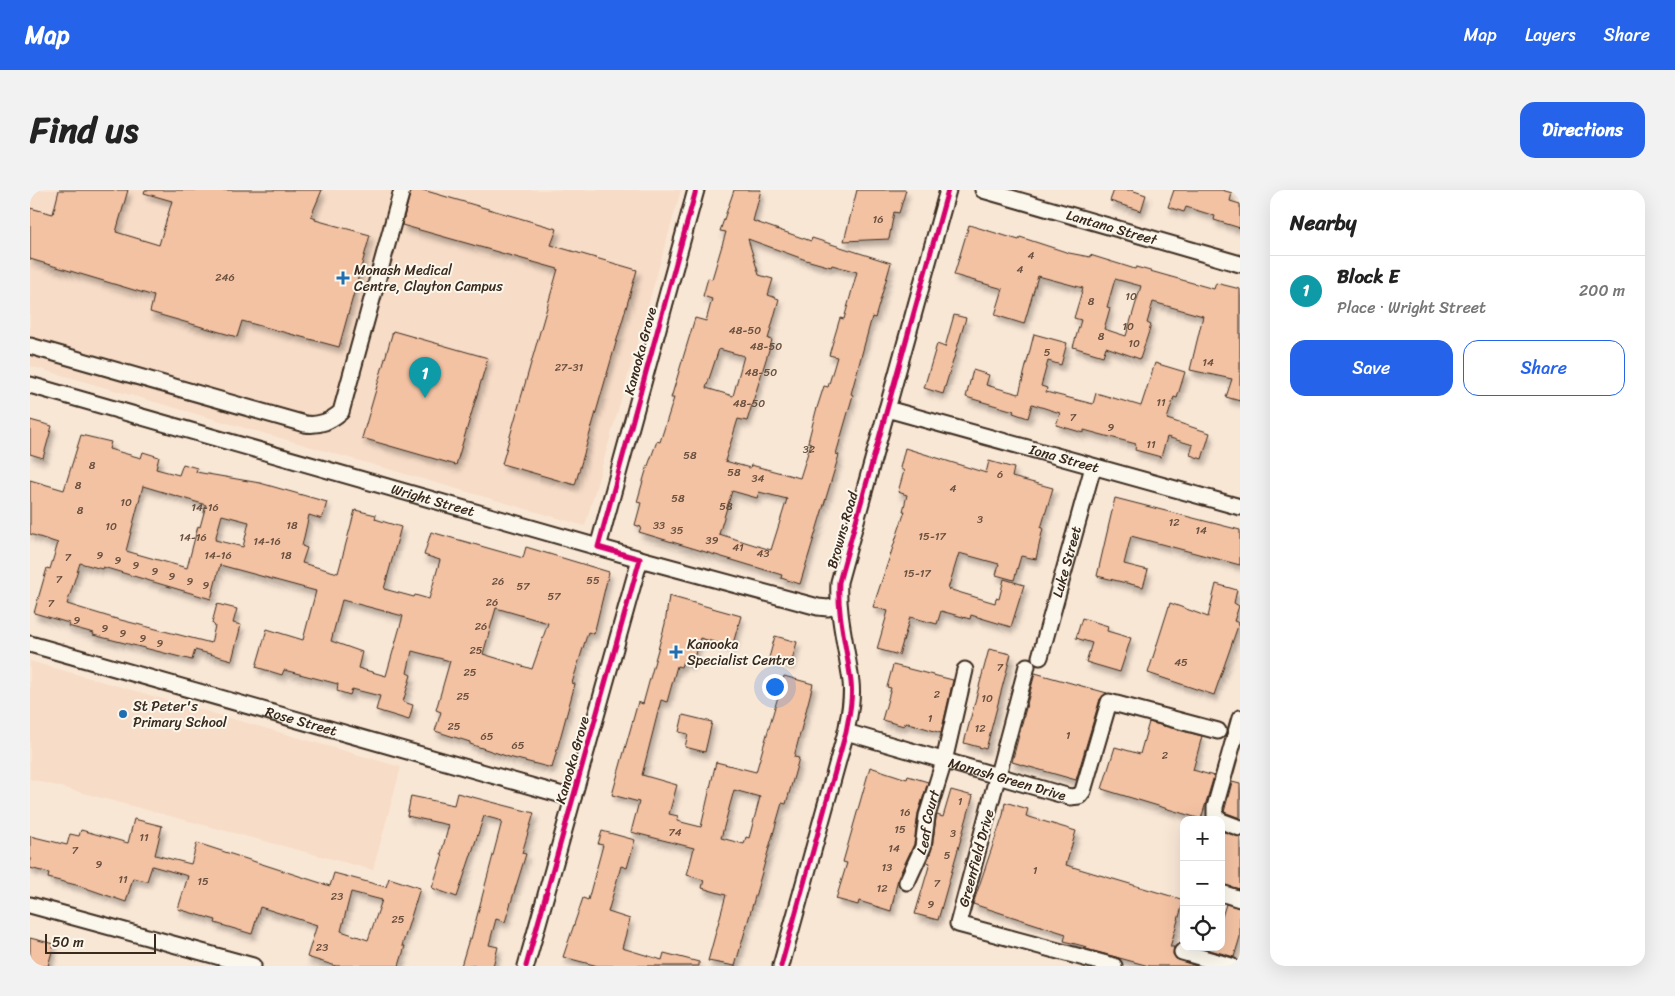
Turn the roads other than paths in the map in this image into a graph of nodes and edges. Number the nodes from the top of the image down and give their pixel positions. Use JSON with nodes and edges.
{"nodes":[{"id":1,"x":402,"y":190,"type":"edge"},
{"id":2,"x":696,"y":190,"type":"edge"},
{"id":3,"x":948,"y":190,"type":"edge"},
{"id":4,"x":983,"y":190,"type":"edge"},
{"id":5,"x":1240,"y":264,"type":"edge"},
{"id":6,"x":30,"y":346,"type":"edge"},
{"id":7,"x":30,"y":385,"type":"edge"},
{"id":8,"x":887,"y":409,"type":"junction"},
{"id":9,"x":1093,"y":467,"type":"junction"},
{"id":10,"x":1240,"y":507,"type":"edge"},
{"id":11,"x":598,"y":546,"type":"junction"},
{"id":12,"x":640,"y":559,"type":"junction"},
{"id":13,"x":837,"y":606,"type":"junction"},
{"id":14,"x":30,"y":644,"type":"edge"},
{"id":15,"x":1040,"y":656,"type":"dead end"},
{"id":16,"x":1027,"y":666,"type":"dead end"},
{"id":17,"x":965,"y":670,"type":"dead end"},
{"id":18,"x":1240,"y":718,"type":"edge"},
{"id":19,"x":1218,"y":731,"type":"dead end"},
{"id":20,"x":846,"y":732,"type":"junction"},
{"id":21,"x":944,"y":761,"type":"junction"},
{"id":22,"x":999,"y":776,"type":"junction"},
{"id":23,"x":573,"y":798,"type":"junction"},
{"id":24,"x":1215,"y":816,"type":"edge"},
{"id":25,"x":1225,"y":822,"type":"edge"},
{"id":26,"x":1240,"y":828,"type":"edge"},
{"id":27,"x":907,"y":882,"type":"dead end"},
{"id":28,"x":1225,"y":894,"type":"edge"},
{"id":29,"x":1240,"y":898,"type":"edge"},
{"id":30,"x":30,"y":905,"type":"edge"},
{"id":31,"x":1182,"y":952,"type":"dead end"},
{"id":32,"x":253,"y":966,"type":"edge"},
{"id":33,"x":526,"y":966,"type":"edge"},
{"id":34,"x":781,"y":966,"type":"edge"},
{"id":35,"x":1114,"y":966,"type":"edge"},
{"id":36,"x":1230,"y":966,"type":"edge"}],
"edges":[{"from":1,"to":6,"type":"street"},
{"from":2,"to":11,"type":"street","name":"Kanooka Grove"},
{"from":3,"to":8,"type":"street","name":"Browns Road"},
{"from":4,"to":5,"type":"street","name":"Lantana Street"},
{"from":7,"to":11,"type":"street","name":"Wright Street"},
{"from":8,"to":9,"type":"street","name":"Iona Street"},
{"from":8,"to":13,"type":"street","name":"Browns Road"},
{"from":9,"to":10,"type":"street","name":"Iona Street"},
{"from":9,"to":15,"type":"street","name":"Luke Street"},
{"from":11,"to":12,"type":"street","name":"Wright Street"},
{"from":12,"to":13,"type":"street","name":"Wright Street"},
{"from":12,"to":23,"type":"street","name":"Kanooka Grove"},
{"from":13,"to":20,"type":"street","name":"Browns Road"},
{"from":14,"to":23,"type":"street","name":"Rose Street"},
{"from":16,"to":22,"type":"street","name":"Greenfield Drive"},
{"from":17,"to":21,"type":"street","name":"Leaf Court"},
{"from":18,"to":24,"type":"street"},
{"from":19,"to":22,"type":"street","name":"Monash Green Drive"},
{"from":20,"to":21,"type":"street","name":"Monash Green Drive"},
{"from":20,"to":34,"type":"street","name":"Browns Road"},
{"from":21,"to":22,"type":"street","name":"Monash Green Drive"},
{"from":21,"to":27,"type":"street","name":"Leaf Court"},
{"from":22,"to":35,"type":"street","name":"Greenfield Drive"},
{"from":23,"to":33,"type":"street","name":"Kanooka Grove"},
{"from":25,"to":26,"type":"street"},
{"from":28,"to":29,"type":"street"},
{"from":30,"to":32,"type":"street"},
{"from":31,"to":36,"type":"street"}]}
